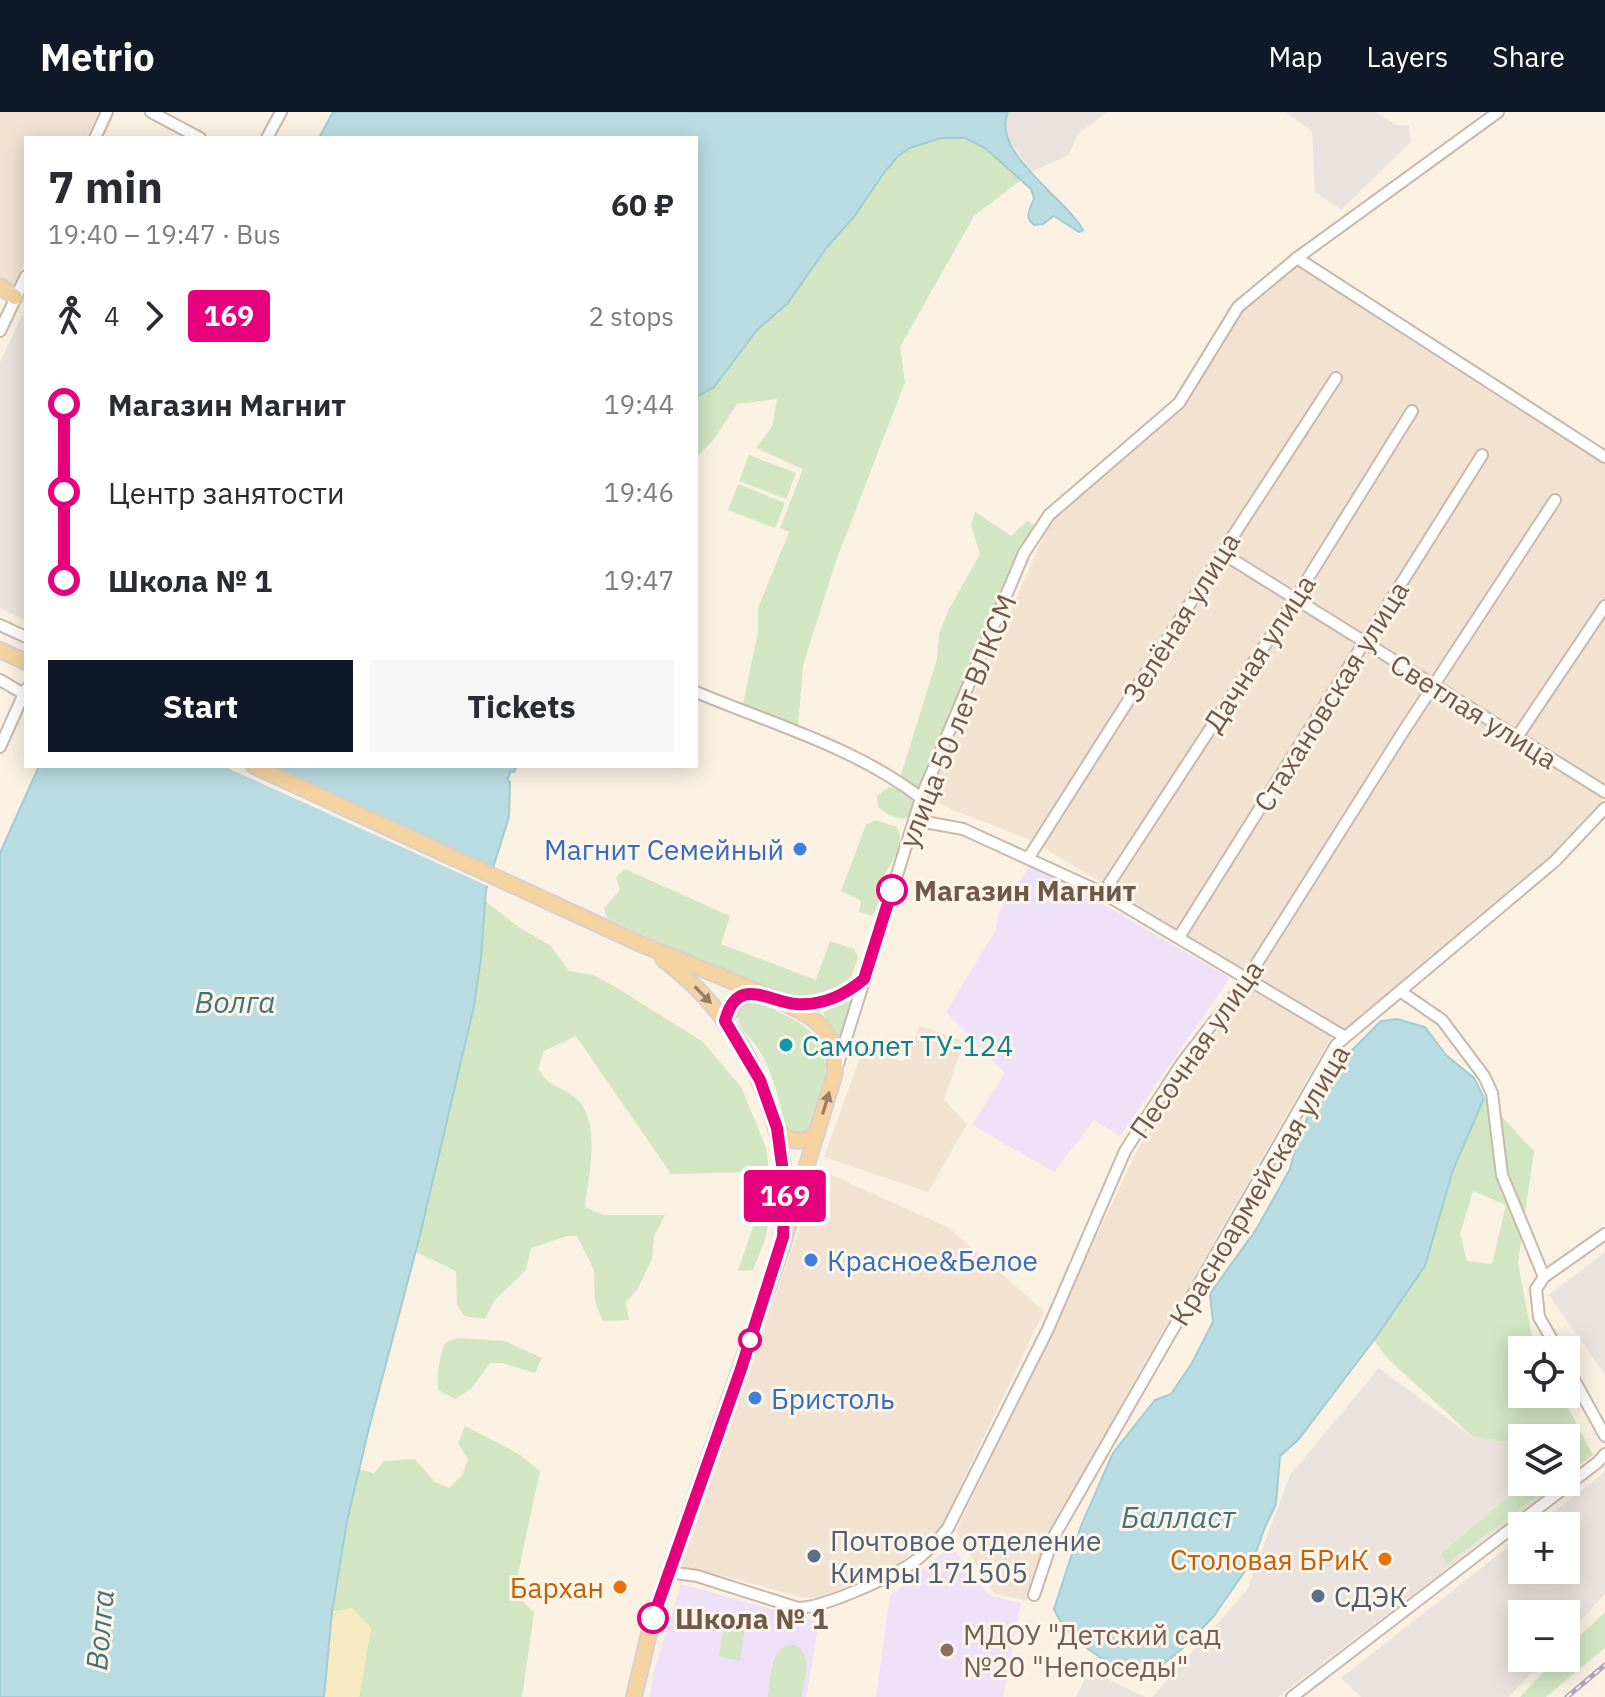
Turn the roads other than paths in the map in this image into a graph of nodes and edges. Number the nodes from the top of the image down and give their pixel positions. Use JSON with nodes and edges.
{"nodes":[{"id":1,"x":107,"y":112,"type":"edge"},
{"id":2,"x":151,"y":112,"type":"edge"},
{"id":3,"x":281,"y":112,"type":"edge"},
{"id":4,"x":1498,"y":112,"type":"edge"},
{"id":5,"x":96,"y":136,"type":"edge"},
{"id":6,"x":196,"y":136,"type":"edge"},
{"id":7,"x":268,"y":136,"type":"edge"},
{"id":8,"x":1297,"y":258,"type":"junction"},
{"id":9,"x":24,"y":280,"type":"edge"},
{"id":10,"x":0,"y":286,"type":"edge"},
{"id":11,"x":15,"y":297,"type":"junction"},
{"id":12,"x":0,"y":331,"type":"edge"},
{"id":13,"x":1336,"y":378,"type":"dead end"},
{"id":14,"x":1412,"y":411,"type":"dead end"},
{"id":15,"x":1482,"y":455,"type":"dead end"},
{"id":16,"x":1605,"y":457,"type":"edge"},
{"id":17,"x":1555,"y":500,"type":"dead end"},
{"id":18,"x":1222,"y":553,"type":"junction"},
{"id":19,"x":1295,"y":599,"type":"junction"},
{"id":20,"x":1605,"y":606,"type":"edge"},
{"id":21,"x":0,"y":625,"type":"edge"},
{"id":22,"x":24,"y":636,"type":"edge"},
{"id":23,"x":1365,"y":642,"type":"junction"},
{"id":24,"x":0,"y":650,"type":"edge"},
{"id":25,"x":24,"y":661,"type":"edge"},
{"id":26,"x":0,"y":680,"type":"edge"},
{"id":27,"x":1434,"y":685,"type":"junction"},
{"id":28,"x":24,"y":692,"type":"edge"},
{"id":29,"x":698,"y":693,"type":"edge"},
{"id":30,"x":24,"y":694,"type":"edge"},
{"id":31,"x":1517,"y":737,"type":"junction"},
{"id":32,"x":0,"y":747,"type":"edge"},
{"id":33,"x":258,"y":768,"type":"edge"},
{"id":34,"x":1605,"y":792,"type":"edge"},
{"id":35,"x":921,"y":798,"type":"junction"},
{"id":36,"x":1605,"y":808,"type":"edge"},
{"id":37,"x":914,"y":820,"type":"junction"},
{"id":38,"x":1029,"y":857,"type":"junction"},
{"id":39,"x":1103,"y":893,"type":"junction"},
{"id":40,"x":1179,"y":937,"type":"junction"},
{"id":41,"x":643,"y":945,"type":"junction"},
{"id":42,"x":864,"y":979,"type":"junction"},
{"id":43,"x":1247,"y":979,"type":"junction"},
{"id":44,"x":1400,"y":991,"type":"junction"},
{"id":45,"x":757,"y":992,"type":"junction"},
{"id":46,"x":783,"y":1002,"type":"junction"},
{"id":47,"x":725,"y":1021,"type":"junction"},
{"id":48,"x":1345,"y":1037,"type":"junction"},
{"id":49,"x":835,"y":1073,"type":"junction"},
{"id":50,"x":777,"y":1128,"type":"junction"},
{"id":51,"x":817,"y":1133,"type":"junction"},
{"id":52,"x":1605,"y":1234,"type":"edge"},
{"id":53,"x":782,"y":1247,"type":"junction"},
{"id":54,"x":1544,"y":1277,"type":"junction"},
{"id":55,"x":1551,"y":1336,"type":"edge"},
{"id":56,"x":1580,"y":1390,"type":"edge"},
{"id":57,"x":1605,"y":1436,"type":"edge"},
{"id":58,"x":1605,"y":1454,"type":"edge"},
{"id":59,"x":669,"y":1572,"type":"junction"},
{"id":60,"x":1034,"y":1595,"type":"dead end"},
{"id":61,"x":634,"y":1697,"type":"edge"},
{"id":62,"x":1292,"y":1697,"type":"edge"}],
"edges":[{"from":1,"to":5,"type":"street"},
{"from":2,"to":6,"type":"street"},
{"from":3,"to":7,"type":"street"},
{"from":4,"to":8,"type":"street","name":"улица 50 лет ВЛКСМ"},
{"from":8,"to":16,"type":"street"},
{"from":8,"to":35,"type":"street","name":"улица 50 лет ВЛКСМ"},
{"from":9,"to":11,"type":"street"},
{"from":10,"to":11,"type":"main road"},
{"from":11,"to":12,"type":"street"},
{"from":13,"to":18,"type":"street","name":"Зелёная улица"},
{"from":14,"to":19,"type":"street","name":"Дачная улица"},
{"from":15,"to":23,"type":"street","name":"Стахановская улица"},
{"from":17,"to":27,"type":"street","name":"Песочная улица"},
{"from":18,"to":19,"type":"street","name":"Светлая улица"},
{"from":18,"to":38,"type":"street","name":"Зелёная улица"},
{"from":19,"to":23,"type":"street","name":"Светлая улица"},
{"from":19,"to":39,"type":"street","name":"Дачная улица"},
{"from":20,"to":31,"type":"street"},
{"from":21,"to":22,"type":"street"},
{"from":23,"to":27,"type":"street","name":"Светлая улица"},
{"from":23,"to":40,"type":"street","name":"Стахановская улица"},
{"from":24,"to":25,"type":"main road"},
{"from":26,"to":28,"type":"street"},
{"from":27,"to":31,"type":"street","name":"Светлая улица"},
{"from":27,"to":43,"type":"street","name":"Песочная улица"},
{"from":29,"to":35,"type":"street"},
{"from":30,"to":32,"type":"street"},
{"from":31,"to":34,"type":"street","name":"Светлая улица"},
{"from":33,"to":41,"type":"main road"},
{"from":35,"to":37,"type":"street","name":"улица 50 лет ВЛКСМ"},
{"from":36,"to":44,"type":"street","name":"Красноармейская улица"},
{"from":37,"to":38,"type":"street"},
{"from":37,"to":42,"type":"street","name":"улица 50 лет ВЛКСМ"},
{"from":38,"to":39,"type":"street"},
{"from":39,"to":40,"type":"street"},
{"from":40,"to":43,"type":"street"},
{"from":41,"to":45,"type":"main road"},
{"from":41,"to":47,"type":"main road","one_way":true},
{"from":42,"to":46,"type":"street"},
{"from":42,"to":49,"type":"street","name":"улица 50 лет ВЛКСМ"},
{"from":43,"to":48,"type":"street"},
{"from":43,"to":59,"type":"street","name":"Песочная улица"},
{"from":44,"to":48,"type":"street","name":"Красноармейская улица"},
{"from":44,"to":54,"type":"street"},
{"from":45,"to":46,"type":"main road"},
{"from":45,"to":47,"type":"main road"},
{"from":46,"to":49,"type":"main road"},
{"from":47,"to":50,"type":"main road"},
{"from":48,"to":60,"type":"street","name":"Красноармейская улица"},
{"from":51,"to":49,"type":"main road","name":"улица 50 лет ВЛКСМ","one_way":true},
{"from":50,"to":51,"type":"main road"},
{"from":50,"to":53,"type":"main road"},
{"from":51,"to":53,"type":"main road","name":"улица 50 лет ВЛКСМ"},
{"from":52,"to":54,"type":"street"},
{"from":53,"to":59,"type":"main road","name":"улица 50 лет ВЛКСМ"},
{"from":54,"to":55,"type":"street"},
{"from":56,"to":57,"type":"street"},
{"from":58,"to":62,"type":"street"},
{"from":59,"to":61,"type":"main road","name":"улица 50 лет ВЛКСМ"}]}
